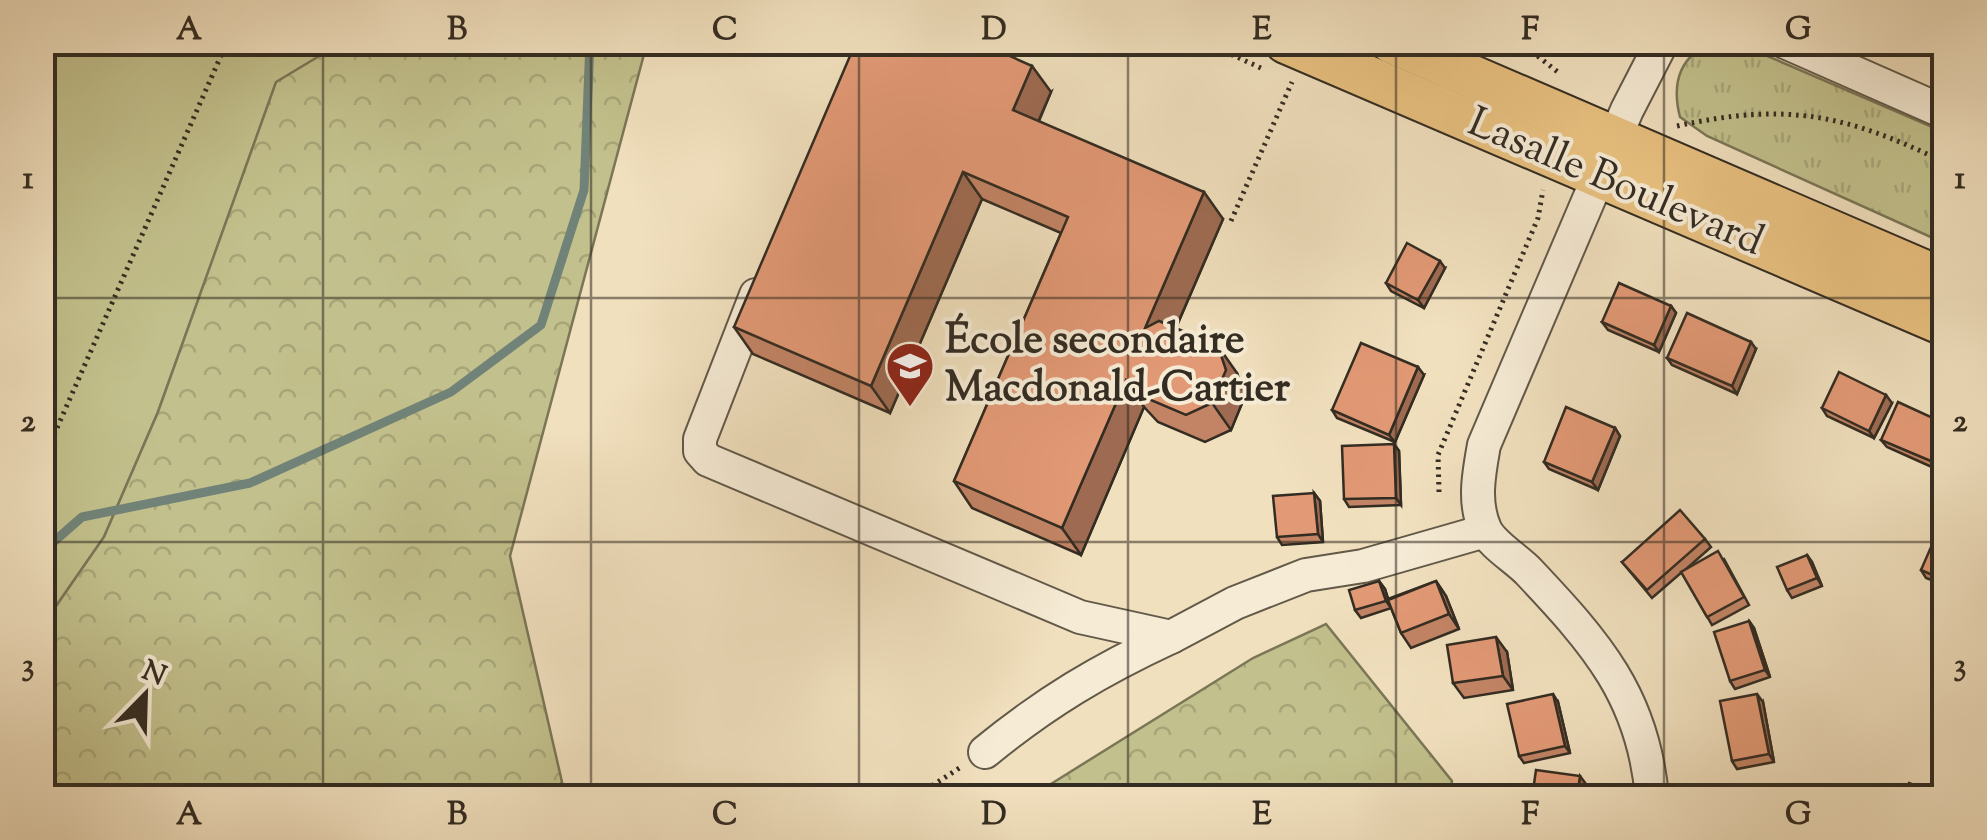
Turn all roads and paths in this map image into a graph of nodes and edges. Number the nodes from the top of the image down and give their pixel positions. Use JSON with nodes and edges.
{"nodes":[{"id":1,"x":227,"y":42,"type":"edge"},
{"id":2,"x":1392,"y":42,"type":"edge"},
{"id":3,"x":1662,"y":42,"type":"edge"},
{"id":4,"x":1786,"y":42,"type":"edge"},
{"id":5,"x":1289,"y":62,"type":"edge"},
{"id":6,"x":1944,"y":111,"type":"edge"},
{"id":7,"x":1669,"y":128,"type":"dead end"},
{"id":8,"x":1615,"y":137,"type":"junction"},
{"id":9,"x":1558,"y":160,"type":"junction"},
{"id":10,"x":1944,"y":162,"type":"edge"},
{"id":11,"x":1599,"y":177,"type":"junction"},
{"id":12,"x":1230,"y":221,"type":"dead end"},
{"id":13,"x":770,"y":263,"type":"edge"},
{"id":14,"x":1944,"y":280,"type":"edge"},
{"id":15,"x":1944,"y":324,"type":"edge"},
{"id":16,"x":42,"y":462,"type":"edge"},
{"id":17,"x":1439,"y":492,"type":"dead end"},
{"id":18,"x":1486,"y":532,"type":"junction"},
{"id":19,"x":1171,"y":637,"type":"junction"},
{"id":20,"x":985,"y":752,"type":"joint"},
{"id":21,"x":913,"y":798,"type":"edge"},
{"id":22,"x":1652,"y":798,"type":"edge"}],
"edges":[{"from":1,"to":16,"type":"path"},
{"from":2,"to":8,"type":"main road","name":"Lasalle Boulevard"},
{"from":3,"to":8,"type":"street"},
{"from":4,"to":6,"type":"street"},
{"from":5,"to":9,"type":"main road","name":"Lasalle Boulevard"},
{"from":5,"to":12,"type":"path"},
{"from":7,"to":10,"type":"path"},
{"from":8,"to":11,"type":"street"},
{"from":8,"to":14,"type":"main road","name":"Lasalle Boulevard"},
{"from":9,"to":11,"type":"main road","name":"Lasalle Boulevard"},
{"from":9,"to":17,"type":"path"},
{"from":11,"to":15,"type":"main road","name":"Lasalle Boulevard"},
{"from":11,"to":18,"type":"street"},
{"from":13,"to":19,"type":"street"},
{"from":18,"to":19,"type":"street"},
{"from":18,"to":22,"type":"street"},
{"from":19,"to":20,"type":"street"},
{"from":20,"to":21,"type":"path"}]}
